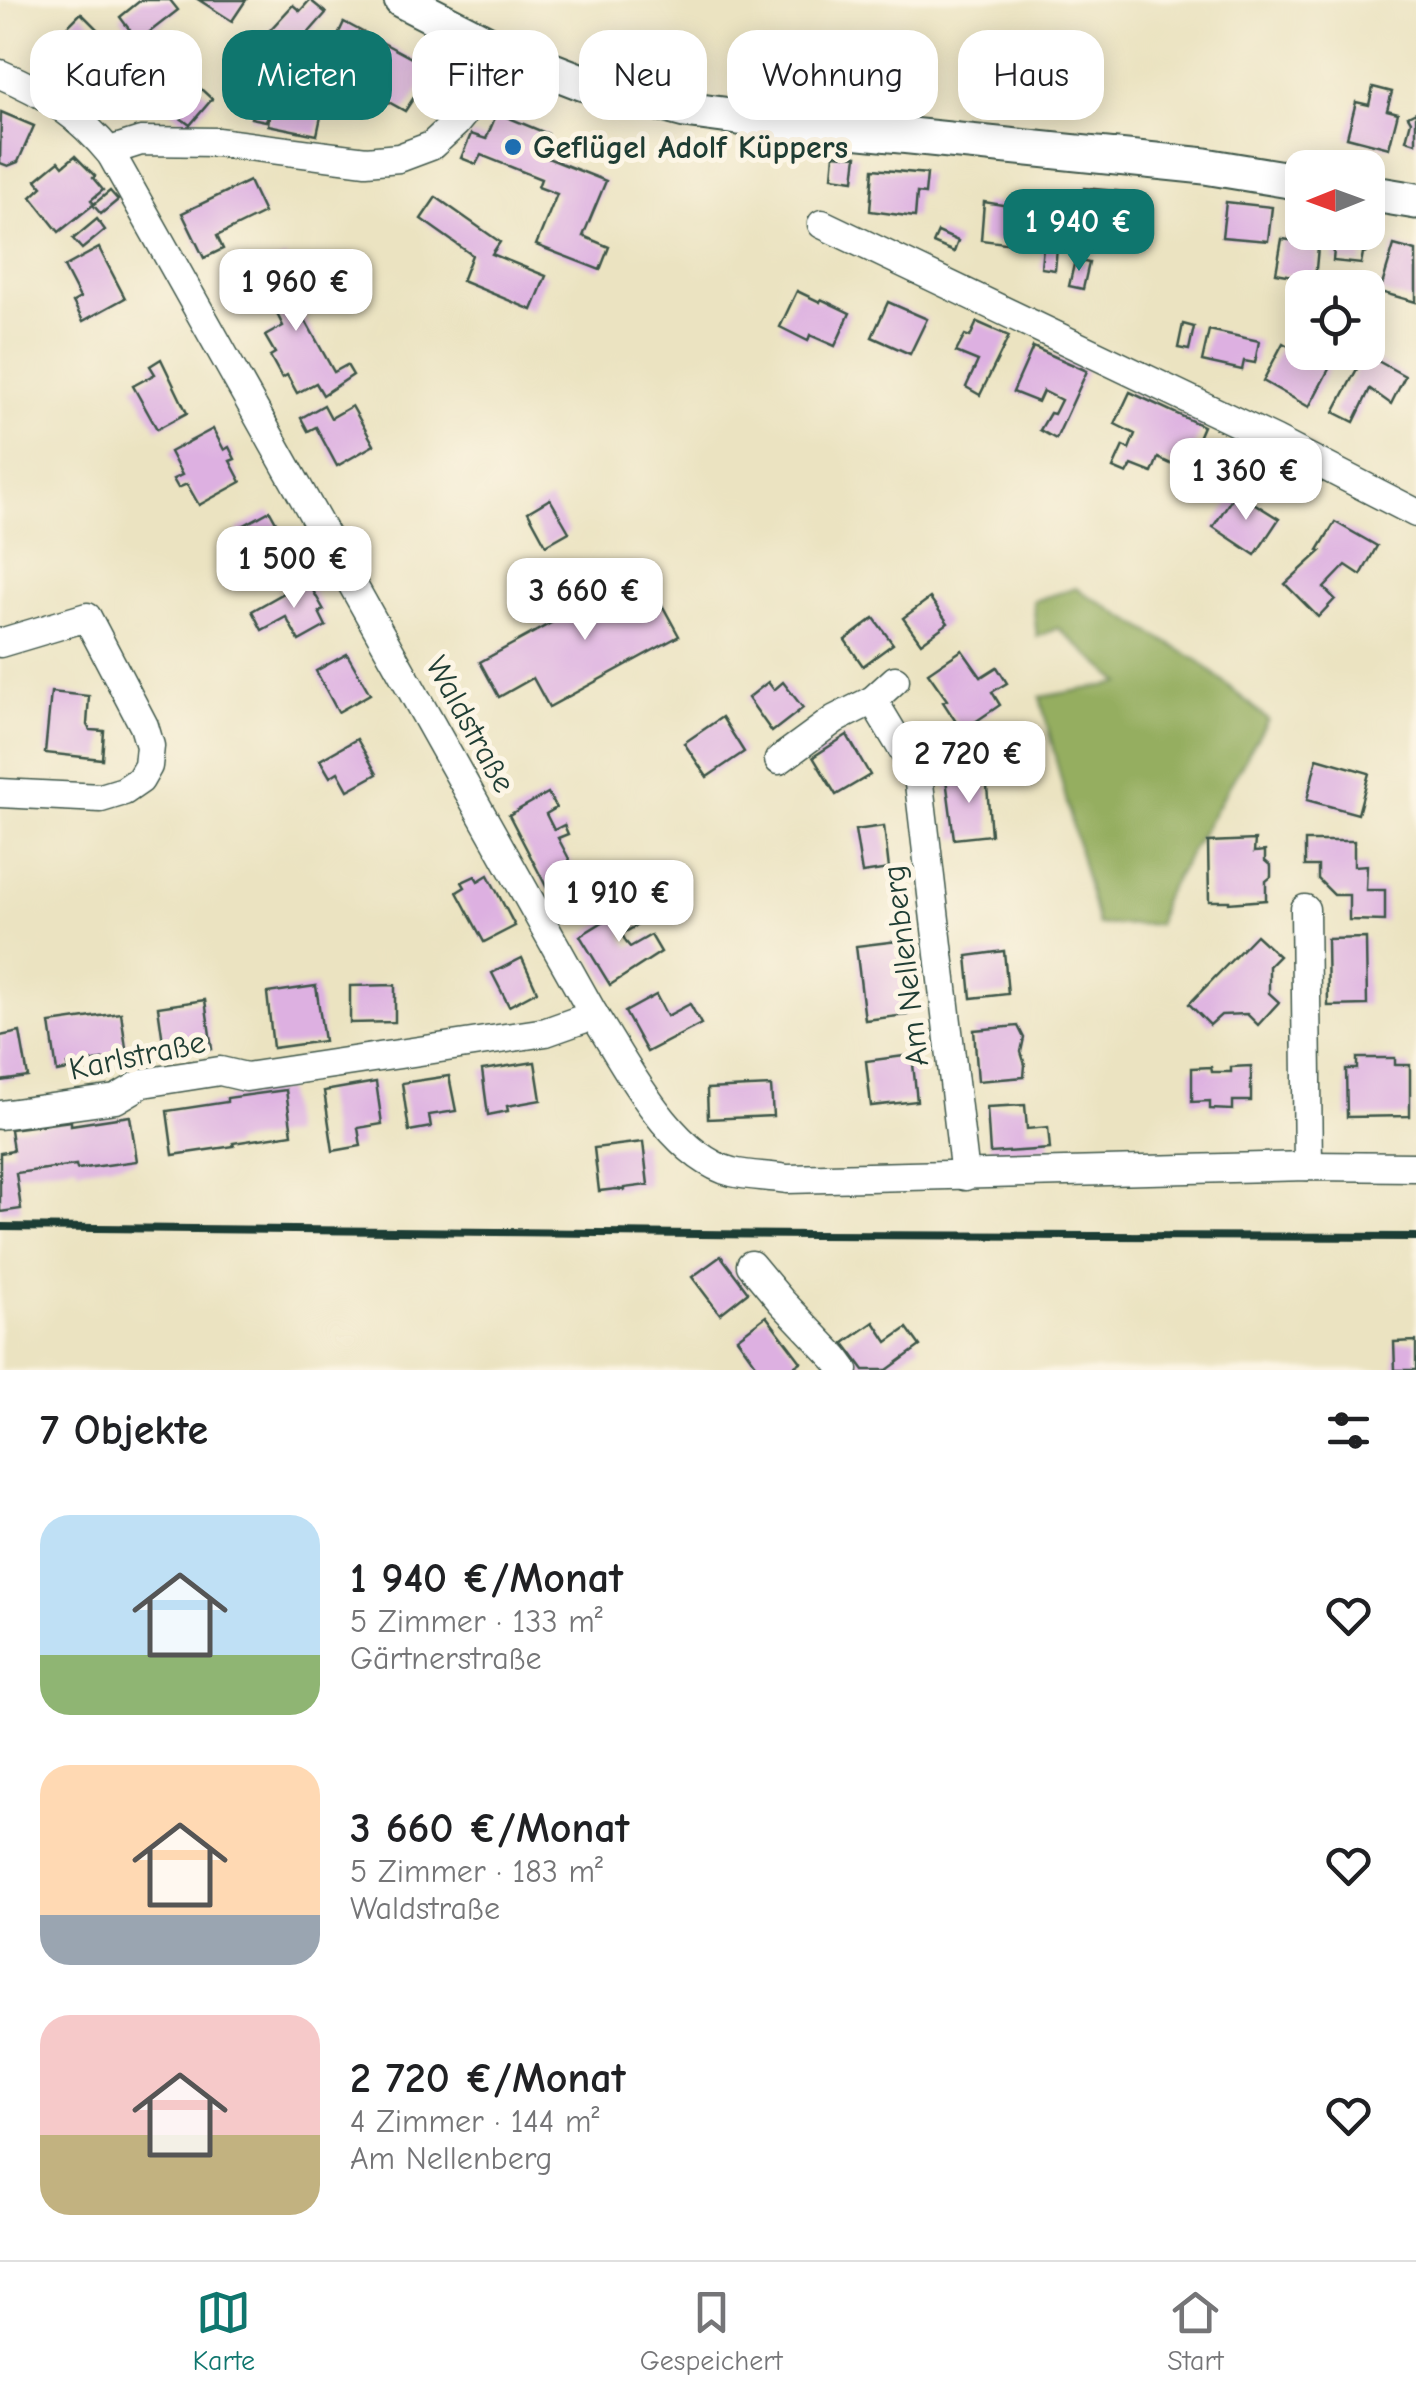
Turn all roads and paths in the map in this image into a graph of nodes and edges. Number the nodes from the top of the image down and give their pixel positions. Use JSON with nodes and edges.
{"nodes":[{"id":1,"x":402,"y":0,"type":"edge"},
{"id":2,"x":461,"y":30,"type":"edge"},
{"id":3,"x":559,"y":73,"type":"edge"},
{"id":4,"x":0,"y":74,"type":"edge"},
{"id":5,"x":458,"y":120,"type":"edge"},
{"id":6,"x":111,"y":154,"type":"junction"},
{"id":7,"x":1285,"y":179,"type":"edge"},
{"id":8,"x":1385,"y":195,"type":"edge"},
{"id":9,"x":1416,"y":200,"type":"edge"},
{"id":10,"x":822,"y":224,"type":"dead end"},
{"id":11,"x":1416,"y":513,"type":"edge"},
{"id":12,"x":0,"y":643,"type":"edge"},
{"id":13,"x":895,"y":680,"type":"dead end"},
{"id":14,"x":872,"y":700,"type":"junction"},
{"id":15,"x":779,"y":760,"type":"dead end"},
{"id":16,"x":0,"y":793,"type":"edge"},
{"id":17,"x":1305,"y":910,"type":"dead end"},
{"id":18,"x":594,"y":1015,"type":"junction"},
{"id":19,"x":0,"y":1115,"type":"edge"},
{"id":20,"x":1308,"y":1166,"type":"junction"},
{"id":21,"x":1416,"y":1167,"type":"edge"},
{"id":22,"x":965,"y":1176,"type":"junction"},
{"id":23,"x":751,"y":1265,"type":"dead end"},
{"id":24,"x":844,"y":1370,"type":"edge"}],
"edges":[{"from":1,"to":2,"type":"main road"},
{"from":3,"to":7,"type":"main road"},
{"from":4,"to":6,"type":"street","name":"Waldstraße"},
{"from":5,"to":6,"type":"street"},
{"from":6,"to":18,"type":"street","name":"Waldstraße"},
{"from":8,"to":9,"type":"main road"},
{"from":10,"to":11,"type":"street"},
{"from":12,"to":16,"type":"street"},
{"from":13,"to":14,"type":"street"},
{"from":14,"to":15,"type":"street"},
{"from":14,"to":22,"type":"street","name":"Am Nellenberg"},
{"from":17,"to":20,"type":"street"},
{"from":18,"to":19,"type":"street","name":"Karlstraße"},
{"from":18,"to":22,"type":"street","name":"Waldstraße"},
{"from":20,"to":21,"type":"street"},
{"from":20,"to":22,"type":"street"},
{"from":23,"to":24,"type":"street"}]}
